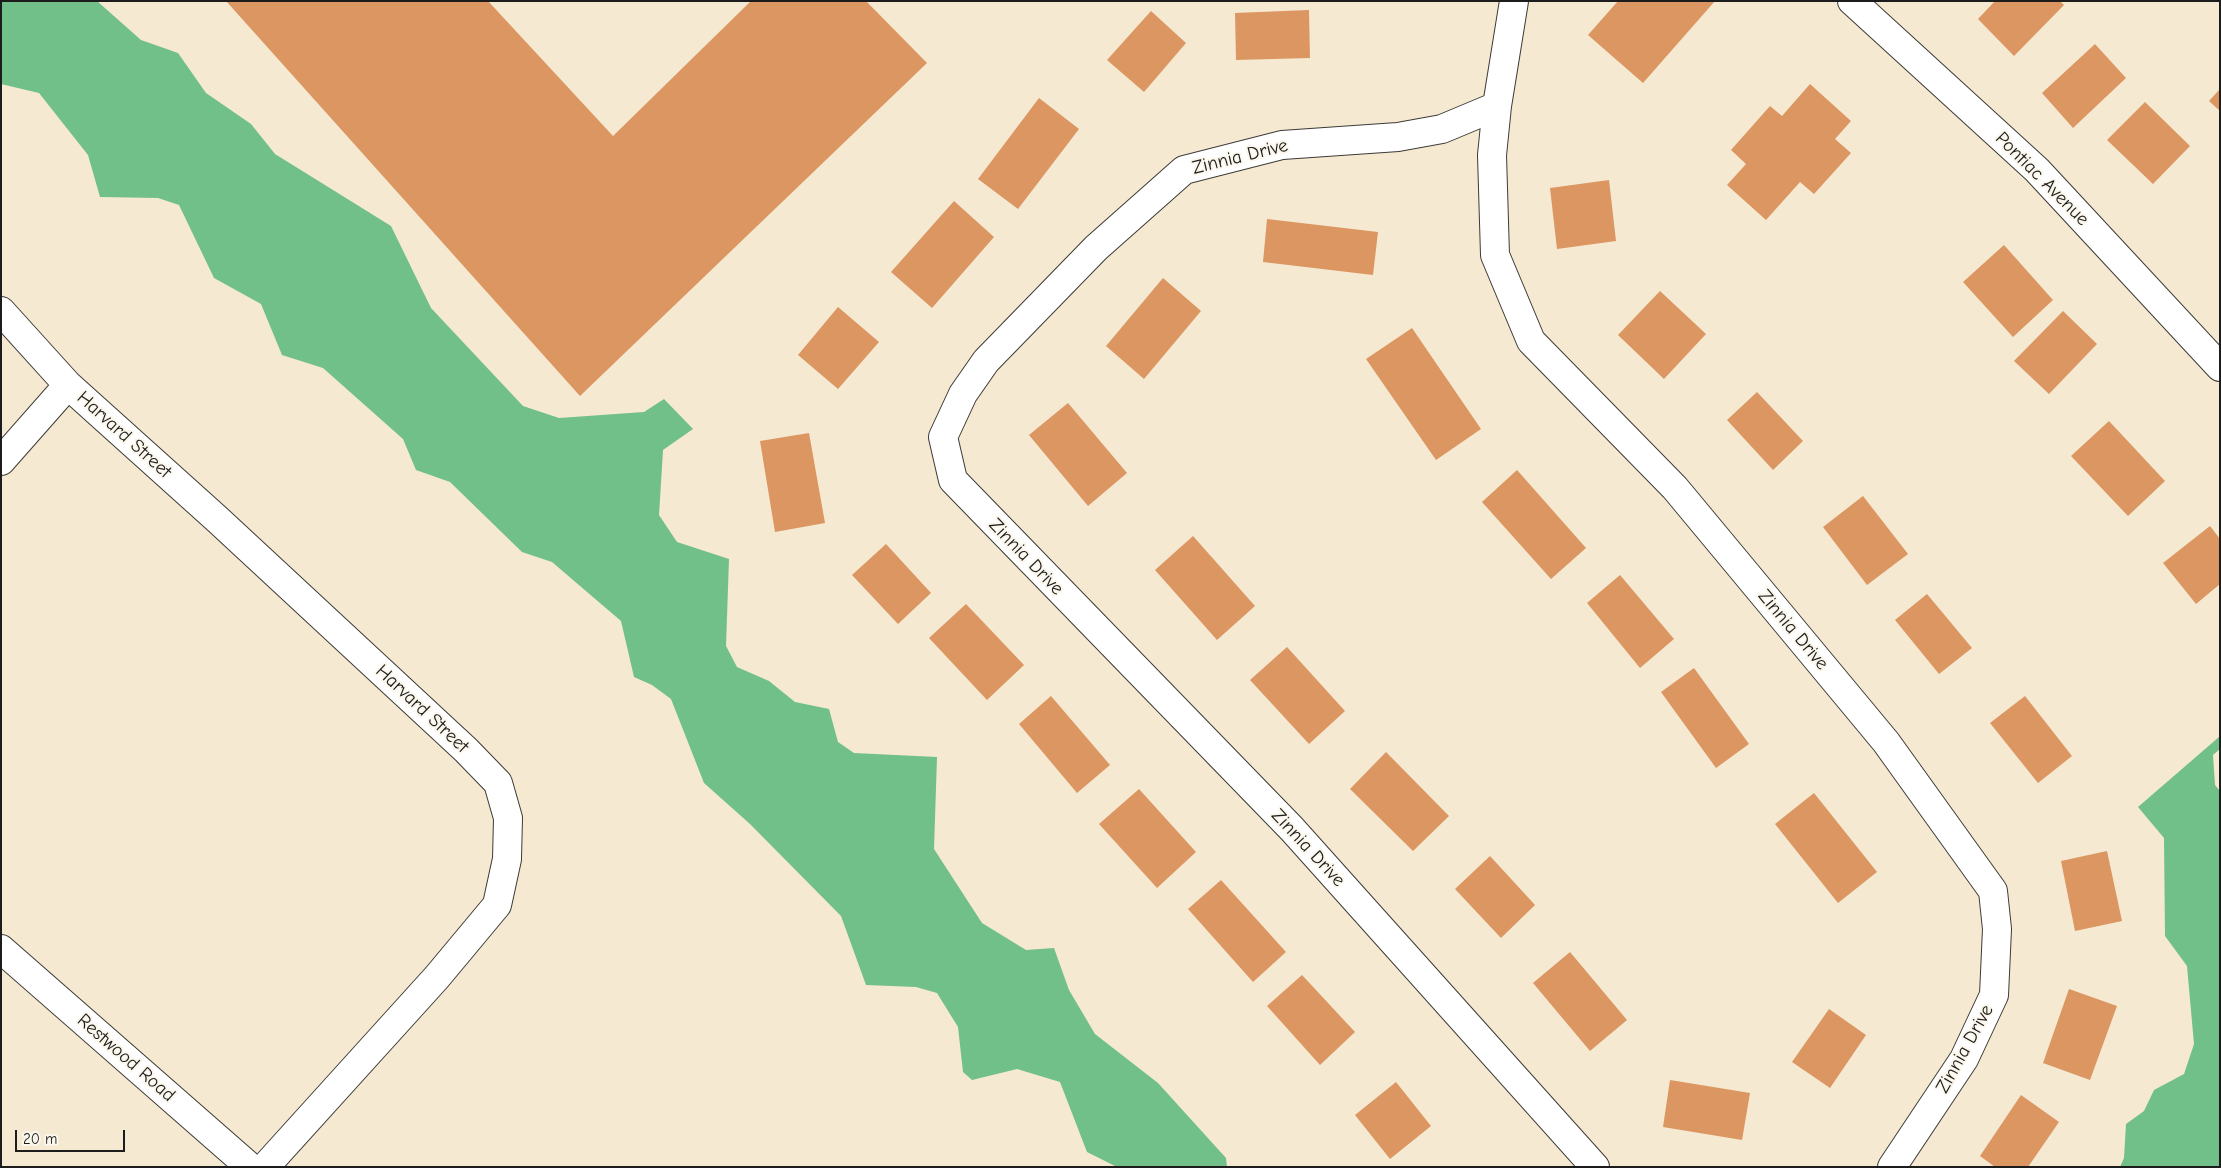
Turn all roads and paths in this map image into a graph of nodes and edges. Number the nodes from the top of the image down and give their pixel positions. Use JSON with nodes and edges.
{"nodes":[{"id":1,"x":1514,"y":1,"type":"edge"},
{"id":2,"x":1852,"y":1,"type":"edge"},
{"id":3,"x":1497,"y":106,"type":"junction"},
{"id":4,"x":1,"y":311,"type":"edge"},
{"id":5,"x":2220,"y":367,"type":"edge"},
{"id":6,"x":68,"y":385,"type":"junction"},
{"id":7,"x":1,"y":461,"type":"edge"},
{"id":8,"x":1,"y":948,"type":"edge"},
{"id":9,"x":250,"y":1167,"type":"edge"},
{"id":10,"x":265,"y":1167,"type":"edge"},
{"id":11,"x":1595,"y":1167,"type":"edge"},
{"id":12,"x":1892,"y":1167,"type":"edge"}],
"edges":[{"from":1,"to":3,"type":"street","name":"Zinnia Drive"},
{"from":2,"to":5,"type":"street","name":"Pontiac Avenue"},
{"from":3,"to":11,"type":"street","name":"Zinnia Drive"},
{"from":3,"to":12,"type":"street","name":"Zinnia Drive"},
{"from":4,"to":6,"type":"street","name":"Harvard Street"},
{"from":6,"to":7,"type":"street"},
{"from":6,"to":10,"type":"street","name":"Harvard Street"},
{"from":8,"to":9,"type":"street","name":"Restwood Road"}]}
